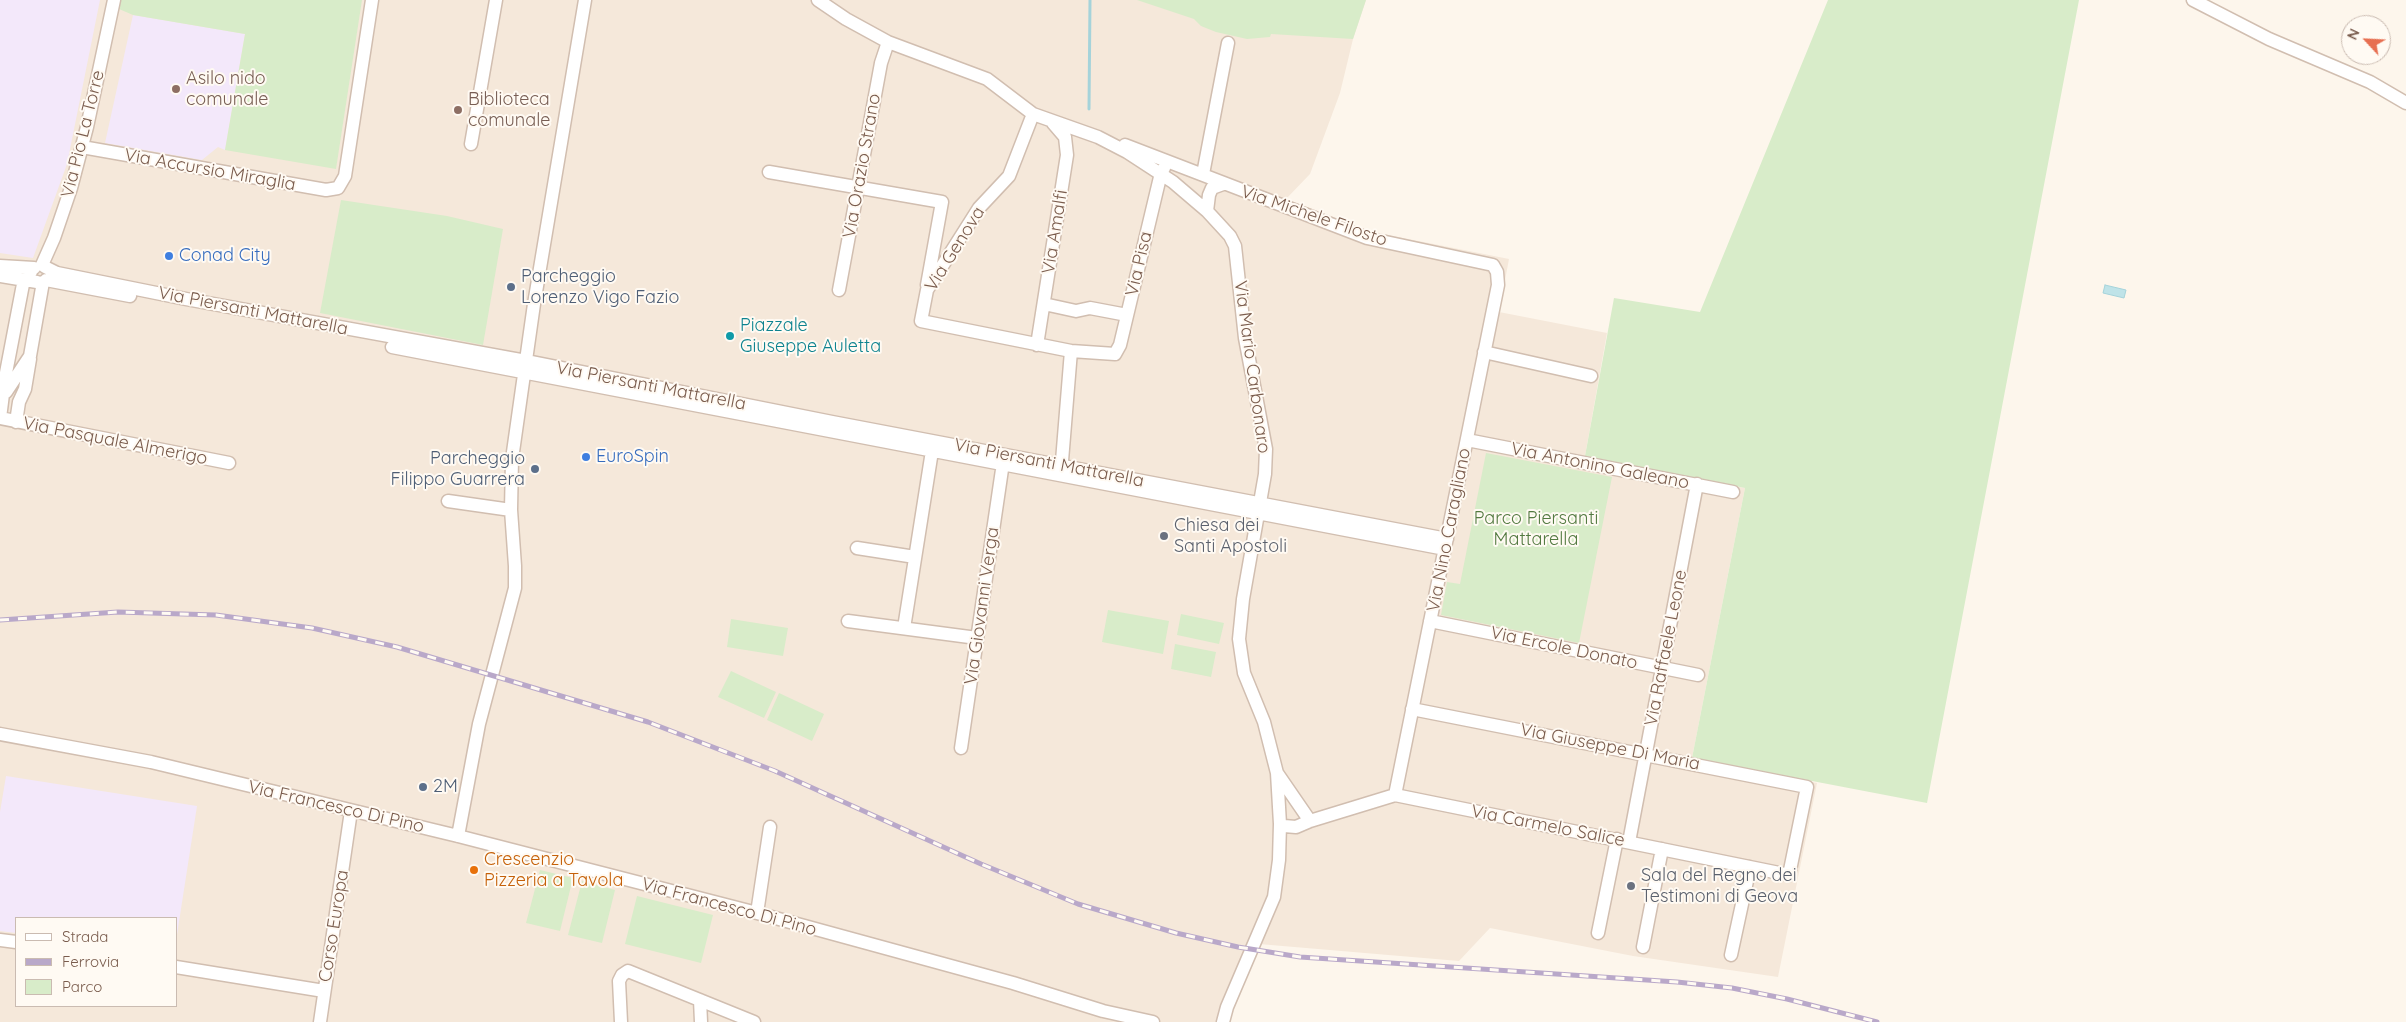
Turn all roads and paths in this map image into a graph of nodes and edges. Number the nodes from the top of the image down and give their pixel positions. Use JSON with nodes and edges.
{"nodes":[{"id":1,"x":114,"y":0,"type":"edge"},
{"id":2,"x":372,"y":0,"type":"edge"},
{"id":3,"x":496,"y":0,"type":"edge"},
{"id":4,"x":585,"y":0,"type":"edge"},
{"id":5,"x":818,"y":0,"type":"edge"},
{"id":6,"x":2193,"y":0,"type":"edge"},
{"id":7,"x":888,"y":42,"type":"junction"},
{"id":8,"x":1228,"y":43,"type":"dead end"},
{"id":9,"x":2404,"y":99,"type":"edge"},
{"id":10,"x":1033,"y":114,"type":"junction"},
{"id":11,"x":1053,"y":123,"type":"junction"},
{"id":12,"x":1098,"y":138,"type":"junction"},
{"id":13,"x":472,"y":144,"type":"dead end"},
{"id":14,"x":82,"y":147,"type":"junction"},
{"id":15,"x":1169,"y":161,"type":"junction"},
{"id":16,"x":769,"y":172,"type":"dead end"},
{"id":17,"x":1161,"y":173,"type":"junction"},
{"id":18,"x":1203,"y":174,"type":"junction"},
{"id":19,"x":1223,"y":184,"type":"junction"},
{"id":20,"x":857,"y":188,"type":"junction"},
{"id":21,"x":1208,"y":211,"type":"junction"},
{"id":22,"x":1493,"y":265,"type":"joint"},
{"id":23,"x":0,"y":266,"type":"edge"},
{"id":24,"x":38,"y":274,"type":"junction"},
{"id":25,"x":0,"y":276,"type":"edge"},
{"id":26,"x":839,"y":290,"type":"dead end"},
{"id":27,"x":926,"y":290,"type":"junction"},
{"id":28,"x":1044,"y":304,"type":"junction"},
{"id":29,"x":1127,"y":315,"type":"junction"},
{"id":30,"x":1037,"y":345,"type":"junction"},
{"id":31,"x":1071,"y":351,"type":"junction"},
{"id":32,"x":1484,"y":352,"type":"junction"},
{"id":33,"x":1115,"y":354,"type":"joint"},
{"id":34,"x":30,"y":356,"type":"junction"},
{"id":35,"x":525,"y":366,"type":"junction"},
{"id":36,"x":1591,"y":376,"type":"dead end"},
{"id":37,"x":4,"y":397,"type":"junction"},
{"id":38,"x":0,"y":418,"type":"edge"},
{"id":39,"x":16,"y":422,"type":"junction"},
{"id":40,"x":1467,"y":440,"type":"junction"},
{"id":41,"x":956,"y":445,"type":"junction"},
{"id":42,"x":932,"y":451,"type":"junction"},
{"id":43,"x":1003,"y":459,"type":"junction"},
{"id":44,"x":229,"y":463,"type":"dead end"},
{"id":45,"x":1061,"y":470,"type":"junction"},
{"id":46,"x":1697,"y":484,"type":"junction"},
{"id":47,"x":1733,"y":492,"type":"dead end"},
{"id":48,"x":448,"y":501,"type":"dead end"},
{"id":49,"x":1258,"y":508,"type":"junction"},
{"id":50,"x":511,"y":510,"type":"junction"},
{"id":51,"x":1446,"y":544,"type":"junction"},
{"id":52,"x":857,"y":548,"type":"dead end"},
{"id":53,"x":915,"y":557,"type":"junction"},
{"id":54,"x":848,"y":621,"type":"dead end"},
{"id":55,"x":1430,"y":621,"type":"junction"},
{"id":56,"x":904,"y":628,"type":"junction"},
{"id":57,"x":977,"y":638,"type":"junction"},
{"id":58,"x":1662,"y":668,"type":"junction"},
{"id":59,"x":1698,"y":675,"type":"dead end"},
{"id":60,"x":1412,"y":709,"type":"junction"},
{"id":61,"x":0,"y":734,"type":"edge"},
{"id":62,"x":961,"y":748,"type":"dead end"},
{"id":63,"x":1646,"y":754,"type":"junction"},
{"id":64,"x":1277,"y":773,"type":"junction"},
{"id":65,"x":1395,"y":795,"type":"junction"},
{"id":66,"x":351,"y":811,"type":"junction"},
{"id":67,"x":1306,"y":820,"type":"junction"},
{"id":68,"x":1280,"y":821,"type":"junction"},
{"id":69,"x":770,"y":827,"type":"dead end"},
{"id":70,"x":458,"y":836,"type":"junction"},
{"id":71,"x":1623,"y":841,"type":"junction"},
{"id":72,"x":1662,"y":849,"type":"junction"},
{"id":73,"x":1279,"y":860,"type":"junction"},
{"id":74,"x":1750,"y":867,"type":"junction"},
{"id":75,"x":1788,"y":875,"type":"joint"},
{"id":76,"x":757,"y":914,"type":"junction"},
{"id":77,"x":1598,"y":933,"type":"dead end"},
{"id":78,"x":0,"y":940,"type":"edge"},
{"id":79,"x":15,"y":942,"type":"edge"},
{"id":80,"x":1643,"y":947,"type":"dead end"},
{"id":81,"x":1732,"y":955,"type":"dead end"},
{"id":82,"x":178,"y":968,"type":"edge"},
{"id":83,"x":324,"y":991,"type":"junction"},
{"id":84,"x":700,"y":1000,"type":"junction"},
{"id":85,"x":1103,"y":1011,"type":"junction"},
{"id":86,"x":320,"y":1022,"type":"edge"},
{"id":87,"x":621,"y":1022,"type":"edge"},
{"id":88,"x":701,"y":1022,"type":"edge"},
{"id":89,"x":754,"y":1022,"type":"edge"},
{"id":90,"x":1132,"y":1022,"type":"edge"},
{"id":91,"x":1153,"y":1022,"type":"edge"},
{"id":92,"x":1223,"y":1022,"type":"edge"}],
"edges":[{"from":1,"to":14,"type":"street","name":"Via Pio La Torre"},
{"from":2,"to":14,"type":"street","name":"Via Accursio Miraglia"},
{"from":3,"to":13,"type":"street"},
{"from":4,"to":35,"type":"street"},
{"from":5,"to":7,"type":"street","name":"Via Mario Carbonaro"},
{"from":6,"to":9,"type":"street"},
{"from":7,"to":10,"type":"street","name":"Via Mario Carbonaro"},
{"from":7,"to":20,"type":"street","name":"Via Orazio Strano"},
{"from":8,"to":18,"type":"street"},
{"from":10,"to":11,"type":"street","name":"Via Mario Carbonaro"},
{"from":10,"to":27,"type":"street","name":"Via Genova"},
{"from":11,"to":12,"type":"street","name":"Via Mario Carbonaro"},
{"from":11,"to":28,"type":"street","name":"Via Amalfi"},
{"from":12,"to":15,"type":"street","name":"Via Michele Filosto"},
{"from":12,"to":17,"type":"street","name":"Via Mario Carbonaro"},
{"from":14,"to":24,"type":"street","name":"Via Pio La Torre"},
{"from":15,"to":17,"type":"street"},
{"from":15,"to":18,"type":"street","name":"Via Michele Filosto"},
{"from":16,"to":20,"type":"street"},
{"from":17,"to":21,"type":"street","name":"Via Mario Carbonaro"},
{"from":17,"to":29,"type":"street","name":"Via Pisa"},
{"from":18,"to":19,"type":"street","name":"Via Michele Filosto"},
{"from":19,"to":21,"type":"street"},
{"from":19,"to":22,"type":"street","name":"Via Michele Filosto"},
{"from":20,"to":26,"type":"street","name":"Via Orazio Strano"},
{"from":20,"to":27,"type":"street"},
{"from":21,"to":49,"type":"street","name":"Via Mario Carbonaro"},
{"from":22,"to":32,"type":"street","name":"Via Nino Caragliano"},
{"from":23,"to":24,"type":"street","name":"Via Piersanti Mattarella"},
{"from":24,"to":25,"type":"street","name":"Via Piersanti Mattarella"},
{"from":24,"to":34,"type":"street"},
{"from":24,"to":35,"type":"street","name":"Via Piersanti Mattarella"},
{"from":24,"to":37,"type":"street","name":"Via Pio La Torre"},
{"from":27,"to":30,"type":"street","name":"Via Genova"},
{"from":28,"to":29,"type":"street"},
{"from":28,"to":30,"type":"street","name":"Via Amalfi"},
{"from":29,"to":33,"type":"street","name":"Via Pisa"},
{"from":30,"to":31,"type":"street","name":"Via Genova"},
{"from":31,"to":33,"type":"street","name":"Via Genova"},
{"from":31,"to":45,"type":"street"},
{"from":32,"to":36,"type":"street"},
{"from":32,"to":40,"type":"street","name":"Via Nino Caragliano"},
{"from":34,"to":37,"type":"street"},
{"from":34,"to":39,"type":"street"},
{"from":35,"to":41,"type":"street","name":"Via Piersanti Mattarella"},
{"from":35,"to":42,"type":"street","name":"Via Piersanti Mattarella"},
{"from":35,"to":50,"type":"street"},
{"from":37,"to":38,"type":"street","name":"Via Pio La Torre"},
{"from":38,"to":39,"type":"street","name":"Via Pasquale Almerigo"},
{"from":39,"to":44,"type":"street","name":"Via Pasquale Almerigo"},
{"from":40,"to":46,"type":"street","name":"Via Antonino Galeano"},
{"from":40,"to":51,"type":"street","name":"Via Nino Caragliano"},
{"from":41,"to":42,"type":"street"},
{"from":41,"to":43,"type":"street","name":"Via Piersanti Mattarella"},
{"from":42,"to":43,"type":"street","name":"Via Piersanti Mattarella"},
{"from":42,"to":53,"type":"street"},
{"from":43,"to":45,"type":"street","name":"Via Piersanti Mattarella"},
{"from":43,"to":57,"type":"street","name":"Via Giovanni Verga"},
{"from":45,"to":49,"type":"street","name":"Via Piersanti Mattarella"},
{"from":46,"to":47,"type":"street","name":"Via Antonino Galeano"},
{"from":46,"to":58,"type":"street","name":"Via Raffaele Leone"},
{"from":48,"to":50,"type":"street"},
{"from":49,"to":51,"type":"street","name":"Via Piersanti Mattarella"},
{"from":49,"to":64,"type":"street","name":"Via Mario Carbonaro"},
{"from":50,"to":70,"type":"street"},
{"from":51,"to":55,"type":"street","name":"Via Nino Caragliano"},
{"from":52,"to":53,"type":"street"},
{"from":53,"to":56,"type":"street"},
{"from":54,"to":56,"type":"street"},
{"from":55,"to":58,"type":"street","name":"Via Ercole Donato"},
{"from":55,"to":60,"type":"street","name":"Via Nino Caragliano"},
{"from":56,"to":57,"type":"street"},
{"from":57,"to":62,"type":"street","name":"Via Giovanni Verga"},
{"from":58,"to":59,"type":"street","name":"Via Ercole Donato"},
{"from":58,"to":63,"type":"street","name":"Via Raffaele Leone"},
{"from":60,"to":63,"type":"street","name":"Via Giuseppe Di Maria"},
{"from":60,"to":65,"type":"street","name":"Via Nino Caragliano"},
{"from":61,"to":66,"type":"street","name":"Via Francesco Di Pino"},
{"from":63,"to":71,"type":"street","name":"Via Raffaele Leone"},
{"from":63,"to":75,"type":"street","name":"Via Giuseppe Di Maria"},
{"from":64,"to":67,"type":"street"},
{"from":64,"to":68,"type":"street","name":"Via Mario Carbonaro"},
{"from":65,"to":67,"type":"street","name":"Via Carmelo Salice"},
{"from":65,"to":71,"type":"street","name":"Via Carmelo Salice"},
{"from":66,"to":70,"type":"street","name":"Via Francesco Di Pino"},
{"from":66,"to":83,"type":"street","name":"Corso Europa"},
{"from":67,"to":68,"type":"street"},
{"from":67,"to":68,"type":"street"},
{"from":67,"to":73,"type":"street"},
{"from":68,"to":73,"type":"street","name":"Via Mario Carbonaro"},
{"from":69,"to":76,"type":"street"},
{"from":70,"to":76,"type":"street","name":"Via Francesco Di Pino"},
{"from":71,"to":72,"type":"street","name":"Via Carmelo Salice"},
{"from":71,"to":77,"type":"street","name":"Via Raffaele Leone"},
{"from":72,"to":74,"type":"street","name":"Via Carmelo Salice"},
{"from":72,"to":80,"type":"street"},
{"from":73,"to":92,"type":"street","name":"Via Mario Carbonaro"},
{"from":74,"to":75,"type":"street","name":"Via Carmelo Salice"},
{"from":74,"to":81,"type":"street"},
{"from":76,"to":85,"type":"street","name":"Via Francesco Di Pino"},
{"from":78,"to":79,"type":"street"},
{"from":82,"to":83,"type":"street"},
{"from":83,"to":86,"type":"street","name":"Corso Europa"},
{"from":84,"to":87,"type":"street"},
{"from":84,"to":88,"type":"street"},
{"from":84,"to":89,"type":"street"},
{"from":85,"to":90,"type":"street"},
{"from":85,"to":91,"type":"street"}]}
